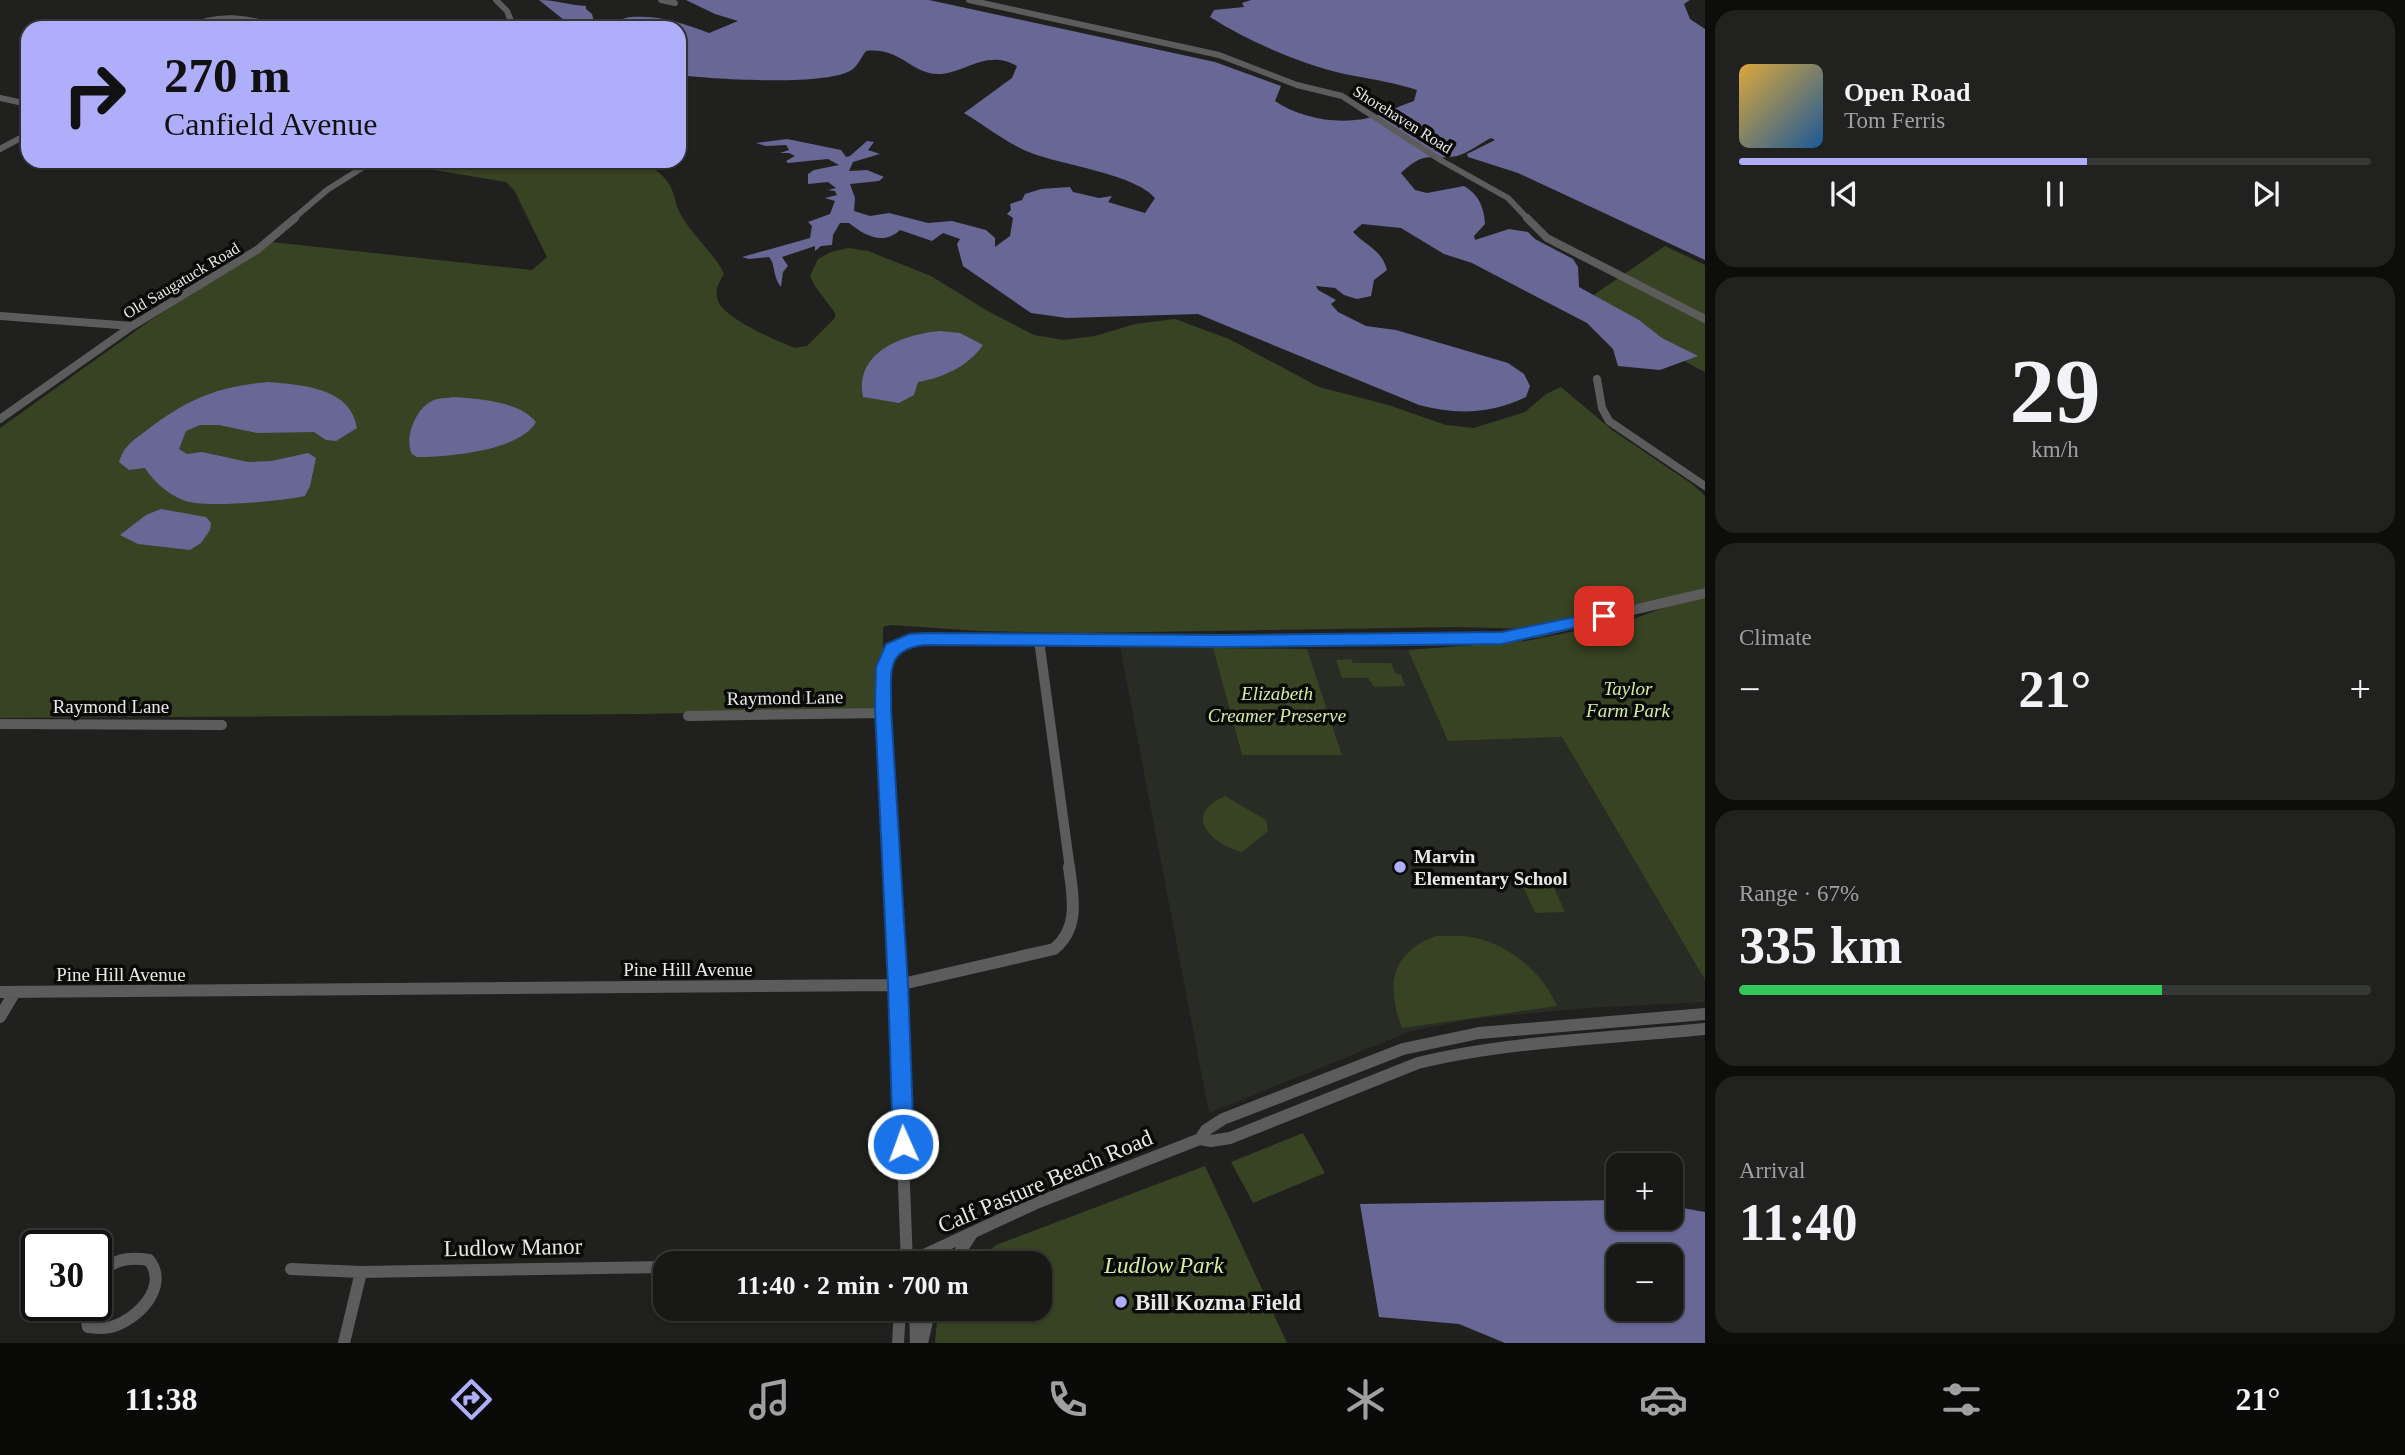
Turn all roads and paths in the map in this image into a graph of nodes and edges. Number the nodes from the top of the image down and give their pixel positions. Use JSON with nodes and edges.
{"nodes":[{"id":1,"x":496,"y":0,"type":"edge"},
{"id":2,"x":661,"y":0,"type":"edge"},
{"id":3,"x":969,"y":0,"type":"edge"},
{"id":4,"x":1005,"y":0,"type":"edge"},
{"id":5,"x":675,"y":3,"type":"dead end"},
{"id":6,"x":996,"y":6,"type":"junction"},
{"id":7,"x":203,"y":21,"type":"edge"},
{"id":8,"x":256,"y":21,"type":"edge"},
{"id":9,"x":511,"y":21,"type":"edge"},
{"id":10,"x":0,"y":97,"type":"edge"},
{"id":11,"x":21,"y":102,"type":"edge"},
{"id":12,"x":21,"y":138,"type":"edge"},
{"id":13,"x":0,"y":149,"type":"edge"},
{"id":14,"x":362,"y":168,"type":"edge"},
{"id":15,"x":0,"y":316,"type":"edge"},
{"id":16,"x":1705,"y":319,"type":"edge"},
{"id":17,"x":132,"y":326,"type":"junction"},
{"id":18,"x":1597,"y":379,"type":"dead end"},
{"id":19,"x":0,"y":419,"type":"edge"},
{"id":20,"x":1705,"y":486,"type":"edge"},
{"id":21,"x":1705,"y":593,"type":"edge"},
{"id":22,"x":1039,"y":640,"type":"junction"},
{"id":23,"x":883,"y":713,"type":"junction"},
{"id":24,"x":688,"y":716,"type":"dead end"},
{"id":25,"x":0,"y":724,"type":"edge"},
{"id":26,"x":222,"y":724,"type":"dead end"},
{"id":27,"x":898,"y":985,"type":"junction"},
{"id":28,"x":0,"y":992,"type":"edge"},
{"id":29,"x":15,"y":992,"type":"junction"},
{"id":30,"x":1705,"y":1014,"type":"edge"},
{"id":31,"x":0,"y":1017,"type":"edge"},
{"id":32,"x":1705,"y":1030,"type":"edge"},
{"id":33,"x":1403,"y":1049,"type":"junction"},
{"id":34,"x":1413,"y":1065,"type":"junction"},
{"id":35,"x":1200,"y":1139,"type":"junction"},
{"id":36,"x":973,"y":1231,"type":"junction"},
{"id":37,"x":907,"y":1251,"type":"edge"},
{"id":38,"x":932,"y":1251,"type":"edge"},
{"id":39,"x":960,"y":1251,"type":"edge"},
{"id":40,"x":112,"y":1264,"type":"edge"},
{"id":41,"x":653,"y":1267,"type":"edge"},
{"id":42,"x":291,"y":1269,"type":"dead end"},
{"id":43,"x":361,"y":1272,"type":"junction"},
{"id":44,"x":87,"y":1321,"type":"edge"},
{"id":45,"x":899,"y":1321,"type":"edge"},
{"id":46,"x":915,"y":1321,"type":"edge"},
{"id":47,"x":927,"y":1321,"type":"edge"},
{"id":48,"x":102,"y":1339,"type":"edge"},
{"id":49,"x":344,"y":1343,"type":"edge"},
{"id":50,"x":898,"y":1343,"type":"edge"},
{"id":51,"x":916,"y":1343,"type":"edge"},
{"id":52,"x":922,"y":1343,"type":"edge"}],
"edges":[{"from":1,"to":9,"type":"street"},
{"from":2,"to":5,"type":"street"},
{"from":3,"to":6,"type":"street","name":"Shorehaven Road"},
{"from":4,"to":6,"type":"street"},
{"from":6,"to":16,"type":"street","name":"Shorehaven Road"},
{"from":7,"to":8,"type":"street"},
{"from":10,"to":11,"type":"street"},
{"from":12,"to":13,"type":"street"},
{"from":14,"to":17,"type":"street","name":"Old Saugatuck Road"},
{"from":15,"to":17,"type":"street"},
{"from":17,"to":19,"type":"street","name":"Old Saugatuck Road"},
{"from":18,"to":20,"type":"street"},
{"from":21,"to":22,"type":"street"},
{"from":22,"to":23,"type":"street"},
{"from":22,"to":27,"type":"street","name":"Pine Hill Avenue"},
{"from":23,"to":24,"type":"street","name":"Raymond Lane"},
{"from":23,"to":27,"type":"street"},
{"from":25,"to":26,"type":"street","name":"Raymond Lane"},
{"from":27,"to":29,"type":"street","name":"Pine Hill Avenue"},
{"from":27,"to":37,"type":"street"},
{"from":28,"to":29,"type":"street","name":"Pine Hill Avenue"},
{"from":29,"to":31,"type":"street"},
{"from":30,"to":33,"type":"street","name":"Calf Pasture Beach Road"},
{"from":32,"to":34,"type":"street","name":"Calf Pasture Beach Road"},
{"from":33,"to":34,"type":"street"},
{"from":33,"to":35,"type":"street","name":"Calf Pasture Beach Road"},
{"from":34,"to":35,"type":"street","name":"Calf Pasture Beach Road"},
{"from":35,"to":36,"type":"street","name":"Calf Pasture Beach Road"},
{"from":36,"to":38,"type":"street","name":"Calf Pasture Beach Road"},
{"from":36,"to":39,"type":"street"},
{"from":40,"to":48,"type":"street"},
{"from":41,"to":43,"type":"street","name":"Ludlow Manor"},
{"from":42,"to":43,"type":"street","name":"Ludlow Manor"},
{"from":43,"to":49,"type":"street"},
{"from":44,"to":48,"type":"street"},
{"from":45,"to":50,"type":"street"},
{"from":46,"to":51,"type":"street"},
{"from":47,"to":52,"type":"street"}]}
